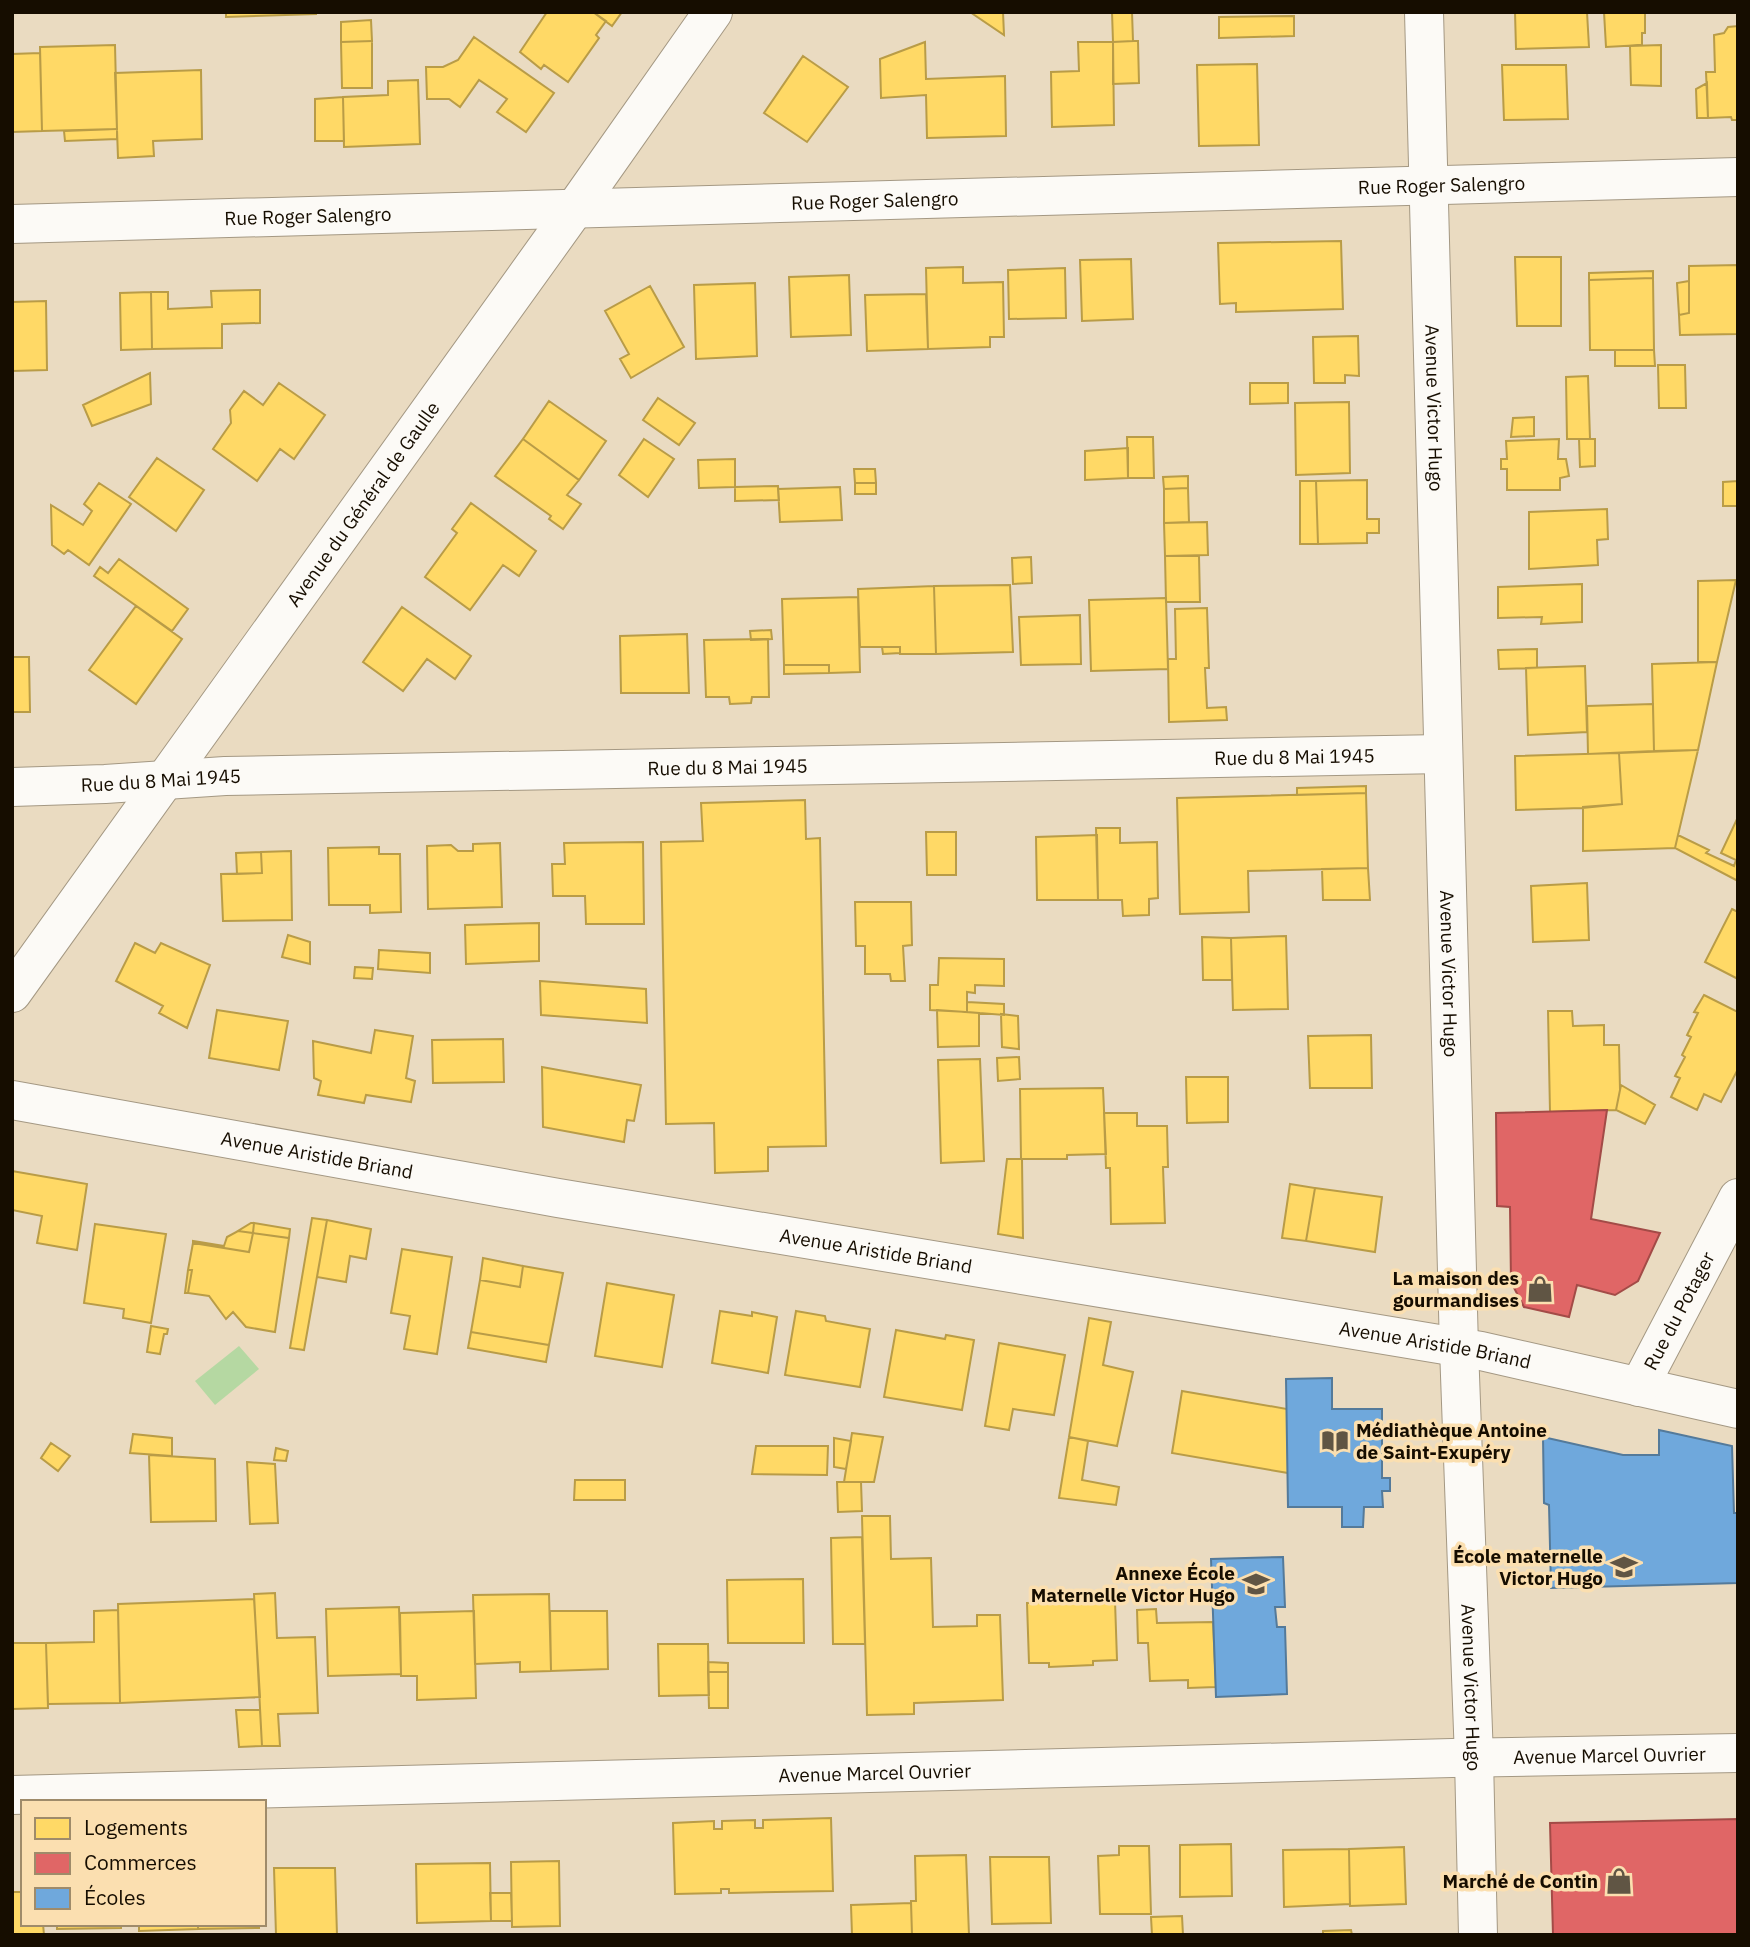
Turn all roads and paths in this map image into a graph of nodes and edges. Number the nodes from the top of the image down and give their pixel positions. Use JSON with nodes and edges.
{"nodes":[{"id":1,"x":713,"y":12,"type":"edge"},
{"id":2,"x":1424,"y":12,"type":"edge"},
{"id":3,"x":1738,"y":177,"type":"edge"},
{"id":4,"x":1428,"y":186,"type":"junction"},
{"id":5,"x":576,"y":207,"type":"junction"},
{"id":6,"x":12,"y":224,"type":"edge"},
{"id":7,"x":1443,"y":754,"type":"junction"},
{"id":8,"x":165,"y":781,"type":"junction"},
{"id":9,"x":12,"y":787,"type":"edge"},
{"id":10,"x":12,"y":993,"type":"edge"},
{"id":11,"x":12,"y":1100,"type":"edge"},
{"id":12,"x":1738,"y":1198,"type":"edge"},
{"id":13,"x":1459,"y":1348,"type":"junction"},
{"id":14,"x":1639,"y":1387,"type":"junction"},
{"id":15,"x":1738,"y":1409,"type":"edge"},
{"id":16,"x":1738,"y":1753,"type":"edge"},
{"id":17,"x":1474,"y":1758,"type":"junction"},
{"id":18,"x":12,"y":1795,"type":"edge"},
{"id":19,"x":1478,"y":1935,"type":"edge"}],
"edges":[{"from":1,"to":5,"type":"street","name":"Avenue du Général de Gaulle"},
{"from":2,"to":4,"type":"street","name":"Avenue Victor Hugo"},
{"from":3,"to":4,"type":"street","name":"Rue Roger Salengro"},
{"from":4,"to":5,"type":"street","name":"Rue Roger Salengro"},
{"from":4,"to":7,"type":"street","name":"Avenue Victor Hugo"},
{"from":5,"to":6,"type":"street","name":"Rue Roger Salengro"},
{"from":5,"to":8,"type":"street","name":"Avenue du Général de Gaulle"},
{"from":7,"to":8,"type":"street","name":"Rue du 8 Mai 1945"},
{"from":7,"to":13,"type":"street","name":"Avenue Victor Hugo"},
{"from":8,"to":9,"type":"street","name":"Rue du 8 Mai 1945"},
{"from":8,"to":10,"type":"street","name":"Avenue du Général de Gaulle"},
{"from":11,"to":13,"type":"street","name":"Avenue Aristide Briand"},
{"from":12,"to":14,"type":"street","name":"Rue du Potager"},
{"from":13,"to":14,"type":"street","name":"Avenue Aristide Briand"},
{"from":13,"to":17,"type":"street","name":"Avenue Victor Hugo"},
{"from":14,"to":15,"type":"street","name":"Avenue Aristide Briand"},
{"from":16,"to":17,"type":"street","name":"Avenue Marcel Ouvrier"},
{"from":17,"to":18,"type":"street","name":"Avenue Marcel Ouvrier"},
{"from":17,"to":19,"type":"street","name":"Avenue Victor Hugo"}]}
